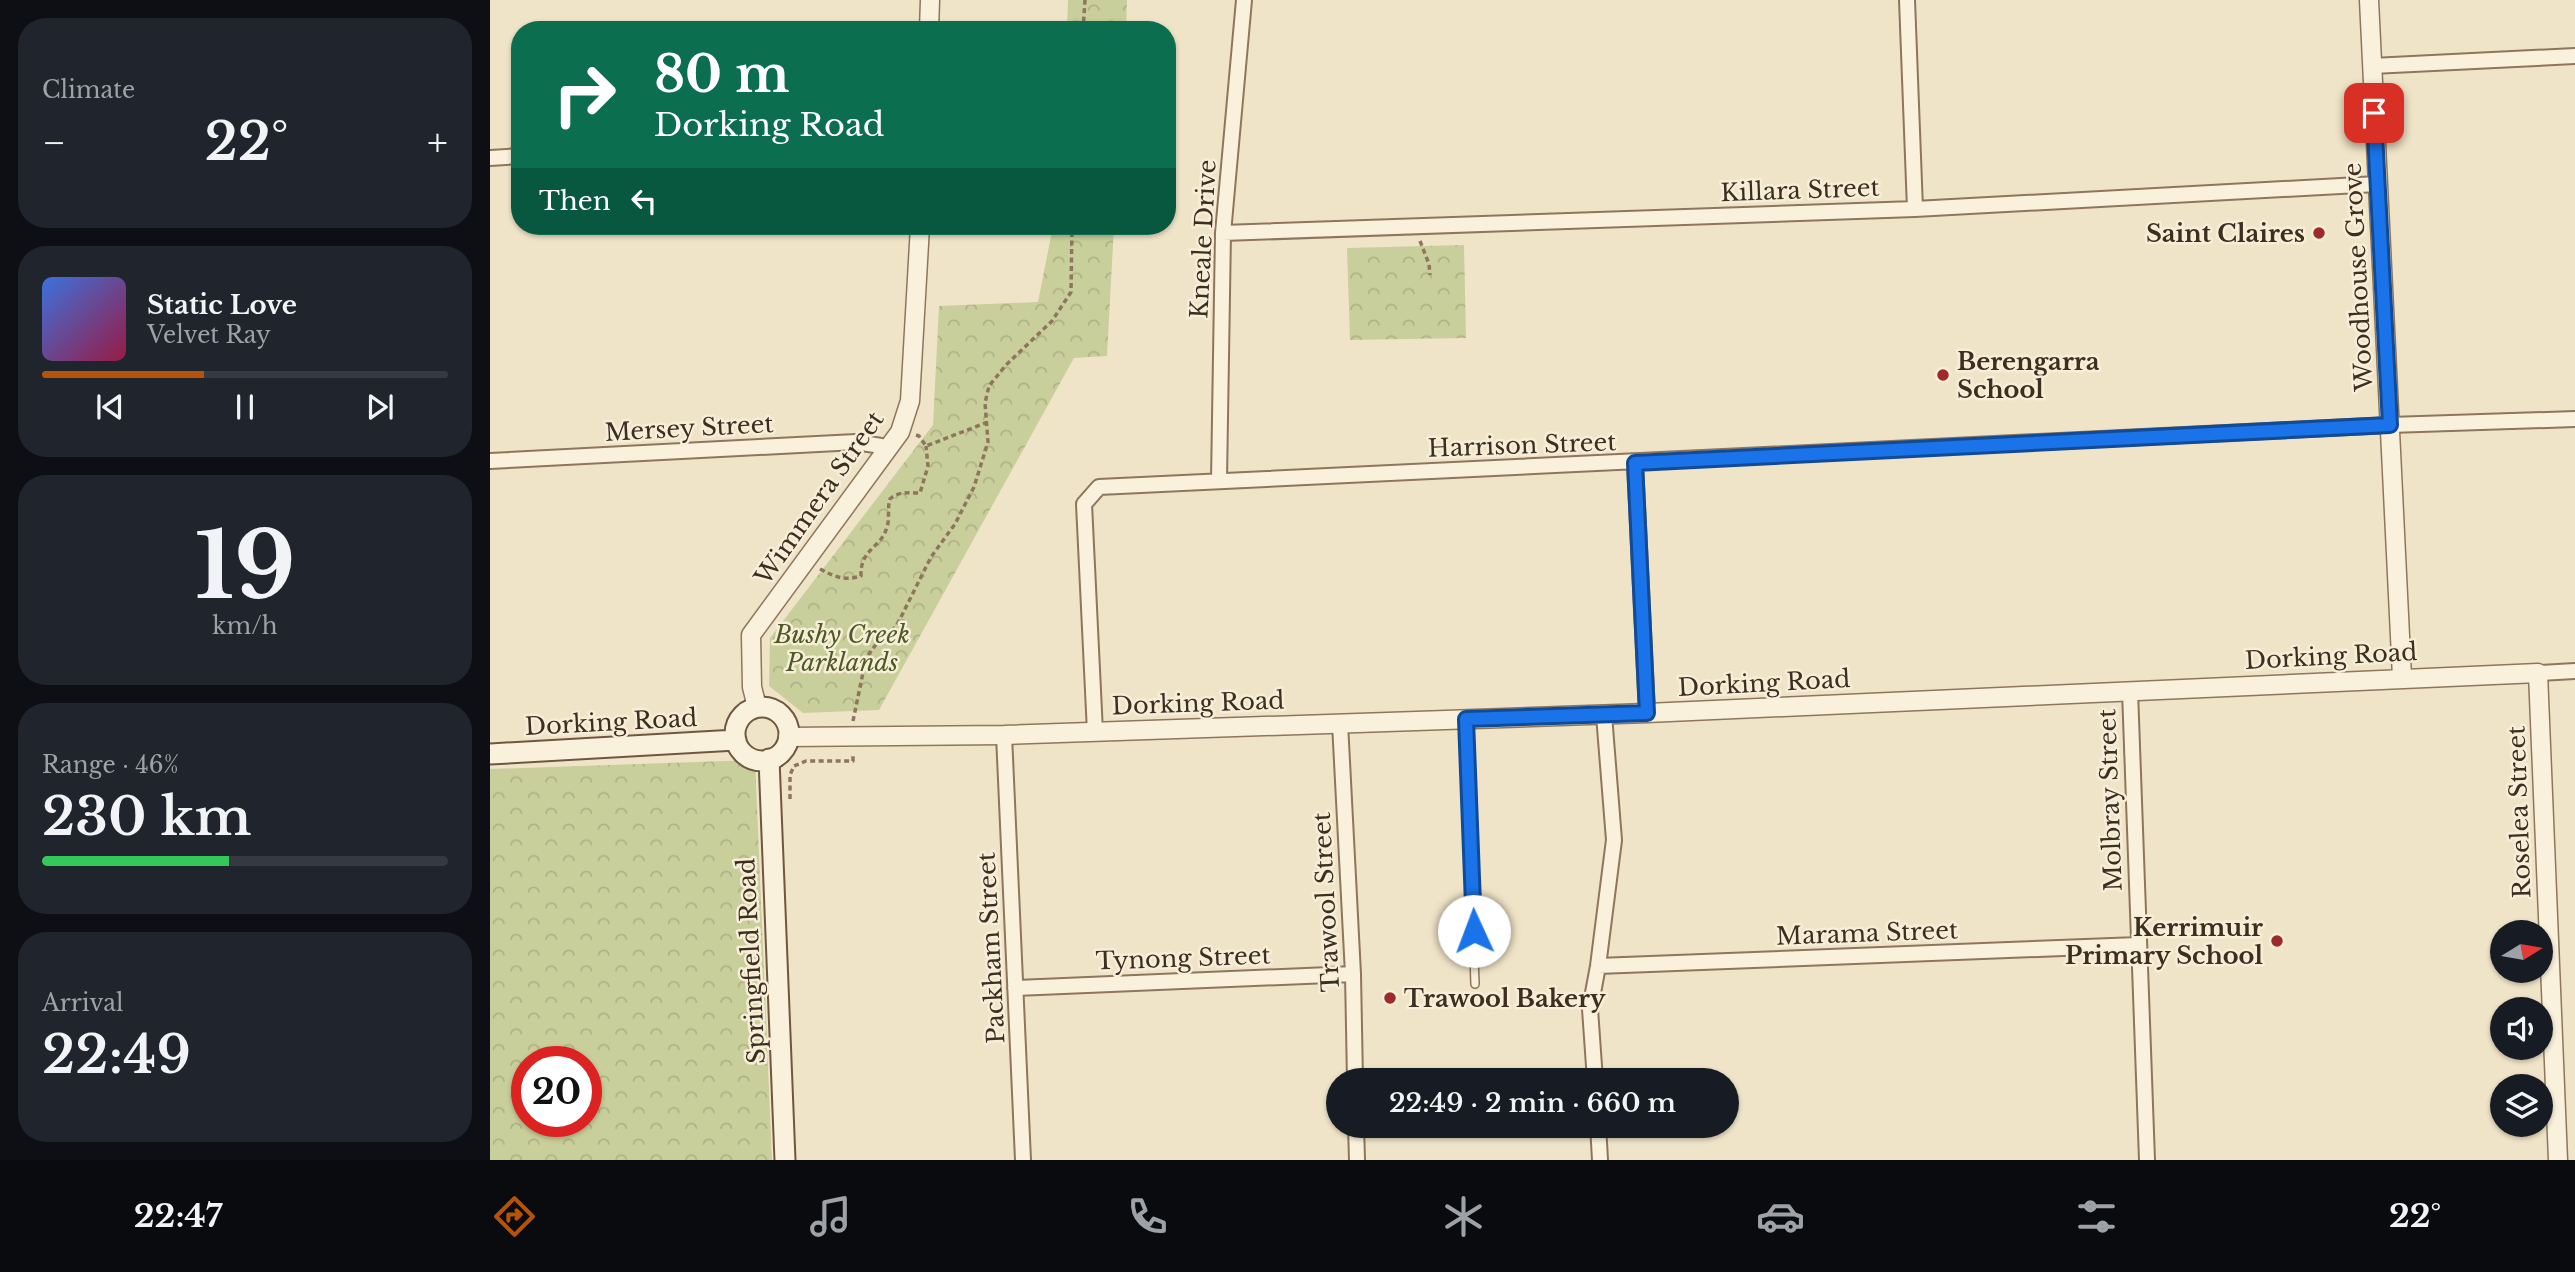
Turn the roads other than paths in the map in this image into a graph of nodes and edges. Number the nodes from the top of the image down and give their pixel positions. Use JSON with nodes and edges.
{"nodes":[{"id":1,"x":930,"y":0,"type":"edge"},
{"id":2,"x":1244,"y":0,"type":"edge"},
{"id":3,"x":1907,"y":0,"type":"edge"},
{"id":4,"x":2369,"y":0,"type":"edge"},
{"id":5,"x":929,"y":21,"type":"edge"},
{"id":6,"x":2575,"y":56,"type":"edge"},
{"id":7,"x":2372,"y":66,"type":"junction"},
{"id":8,"x":511,"y":157,"type":"edge"},
{"id":9,"x":490,"y":158,"type":"edge"},
{"id":10,"x":2377,"y":184,"type":"junction"},
{"id":11,"x":1915,"y":209,"type":"junction"},
{"id":12,"x":1223,"y":233,"type":"junction"},
{"id":13,"x":919,"y":235,"type":"edge"},
{"id":14,"x":2575,"y":419,"type":"edge"},
{"id":15,"x":2390,"y":425,"type":"junction"},
{"id":16,"x":887,"y":452,"type":"junction"},
{"id":17,"x":490,"y":461,"type":"edge"},
{"id":18,"x":1635,"y":463,"type":"junction"},
{"id":19,"x":1219,"y":480,"type":"junction"},
{"id":20,"x":2575,"y":671,"type":"edge"},
{"id":21,"x":2538,"y":673,"type":"junction"},
{"id":22,"x":2402,"y":677,"type":"junction"},
{"id":23,"x":2130,"y":691,"type":"junction"},
{"id":24,"x":757,"y":707,"type":"junction"},
{"id":25,"x":1647,"y":713,"type":"junction"},
{"id":26,"x":1604,"y":715,"type":"junction"},
{"id":27,"x":1466,"y":719,"type":"junction"},
{"id":28,"x":1340,"y":723,"type":"junction"},
{"id":29,"x":1095,"y":732,"type":"junction"},
{"id":30,"x":1004,"y":735,"type":"junction"},
{"id":31,"x":788,"y":737,"type":"junction"},
{"id":32,"x":736,"y":740,"type":"junction"},
{"id":33,"x":490,"y":754,"type":"edge"},
{"id":34,"x":769,"y":759,"type":"junction"},
{"id":35,"x":2138,"y":945,"type":"junction"},
{"id":36,"x":1598,"y":967,"type":"junction"},
{"id":37,"x":1353,"y":974,"type":"junction"},
{"id":38,"x":1475,"y":984,"type":"dead end"},
{"id":39,"x":1015,"y":988,"type":"junction"},
{"id":40,"x":1355,"y":1068,"type":"edge"},
{"id":41,"x":1594,"y":1068,"type":"edge"},
{"id":42,"x":1356,"y":1138,"type":"edge"},
{"id":43,"x":1599,"y":1138,"type":"edge"},
{"id":44,"x":785,"y":1160,"type":"edge"},
{"id":45,"x":1023,"y":1160,"type":"edge"},
{"id":46,"x":1357,"y":1160,"type":"edge"},
{"id":47,"x":1600,"y":1160,"type":"edge"},
{"id":48,"x":2147,"y":1160,"type":"edge"},
{"id":49,"x":2558,"y":1160,"type":"edge"}],
"edges":[{"from":1,"to":5,"type":"street"},
{"from":2,"to":12,"type":"street","name":"Kneale Drive"},
{"from":3,"to":11,"type":"street"},
{"from":4,"to":7,"type":"street","name":"Woodhouse Grove"},
{"from":6,"to":7,"type":"street"},
{"from":7,"to":10,"type":"street","name":"Woodhouse Grove"},
{"from":8,"to":9,"type":"street"},
{"from":10,"to":11,"type":"street","name":"Killara Street"},
{"from":10,"to":15,"type":"street","name":"Woodhouse Grove"},
{"from":11,"to":12,"type":"street","name":"Killara Street"},
{"from":12,"to":19,"type":"street","name":"Kneale Drive"},
{"from":13,"to":16,"type":"street","name":"Wimmera Street"},
{"from":14,"to":15,"type":"street","name":"Harrison Street"},
{"from":15,"to":18,"type":"street","name":"Harrison Street"},
{"from":15,"to":22,"type":"street","name":"Woodhouse Grove"},
{"from":16,"to":17,"type":"street","name":"Mersey Street"},
{"from":16,"to":24,"type":"street","name":"Wimmera Street"},
{"from":18,"to":19,"type":"street","name":"Harrison Street"},
{"from":18,"to":25,"type":"street"},
{"from":19,"to":29,"type":"street","name":"Harrison Street"},
{"from":20,"to":21,"type":"street","name":"Dorking Road"},
{"from":21,"to":22,"type":"street","name":"Dorking Road"},
{"from":21,"to":49,"type":"street","name":"Roselea Street"},
{"from":22,"to":23,"type":"street","name":"Dorking Road"},
{"from":23,"to":25,"type":"street","name":"Dorking Road"},
{"from":23,"to":35,"type":"street","name":"Molbray Street"},
{"from":24,"to":31,"type":"main road"},
{"from":24,"to":32,"type":"main road"},
{"from":25,"to":26,"type":"street","name":"Dorking Road"},
{"from":26,"to":27,"type":"street","name":"Dorking Road"},
{"from":26,"to":36,"type":"street"},
{"from":27,"to":28,"type":"street","name":"Dorking Road"},
{"from":27,"to":38,"type":"lane"},
{"from":28,"to":29,"type":"street","name":"Dorking Road"},
{"from":28,"to":37,"type":"street","name":"Trawool Street"},
{"from":29,"to":30,"type":"street","name":"Dorking Road"},
{"from":30,"to":31,"type":"street","name":"Dorking Road"},
{"from":30,"to":39,"type":"street","name":"Packham Street"},
{"from":31,"to":34,"type":"main road"},
{"from":32,"to":33,"type":"main road","name":"Dorking Road"},
{"from":32,"to":34,"type":"main road"},
{"from":34,"to":44,"type":"main road","name":"Springfield Road"},
{"from":35,"to":36,"type":"street","name":"Marama Street"},
{"from":35,"to":48,"type":"street","name":"Molbray Street"},
{"from":36,"to":41,"type":"street"},
{"from":37,"to":39,"type":"street","name":"Tynong Street"},
{"from":37,"to":40,"type":"street","name":"Trawool Street"},
{"from":39,"to":45,"type":"street","name":"Packham Street"},
{"from":42,"to":46,"type":"street"},
{"from":43,"to":47,"type":"street"}]}
